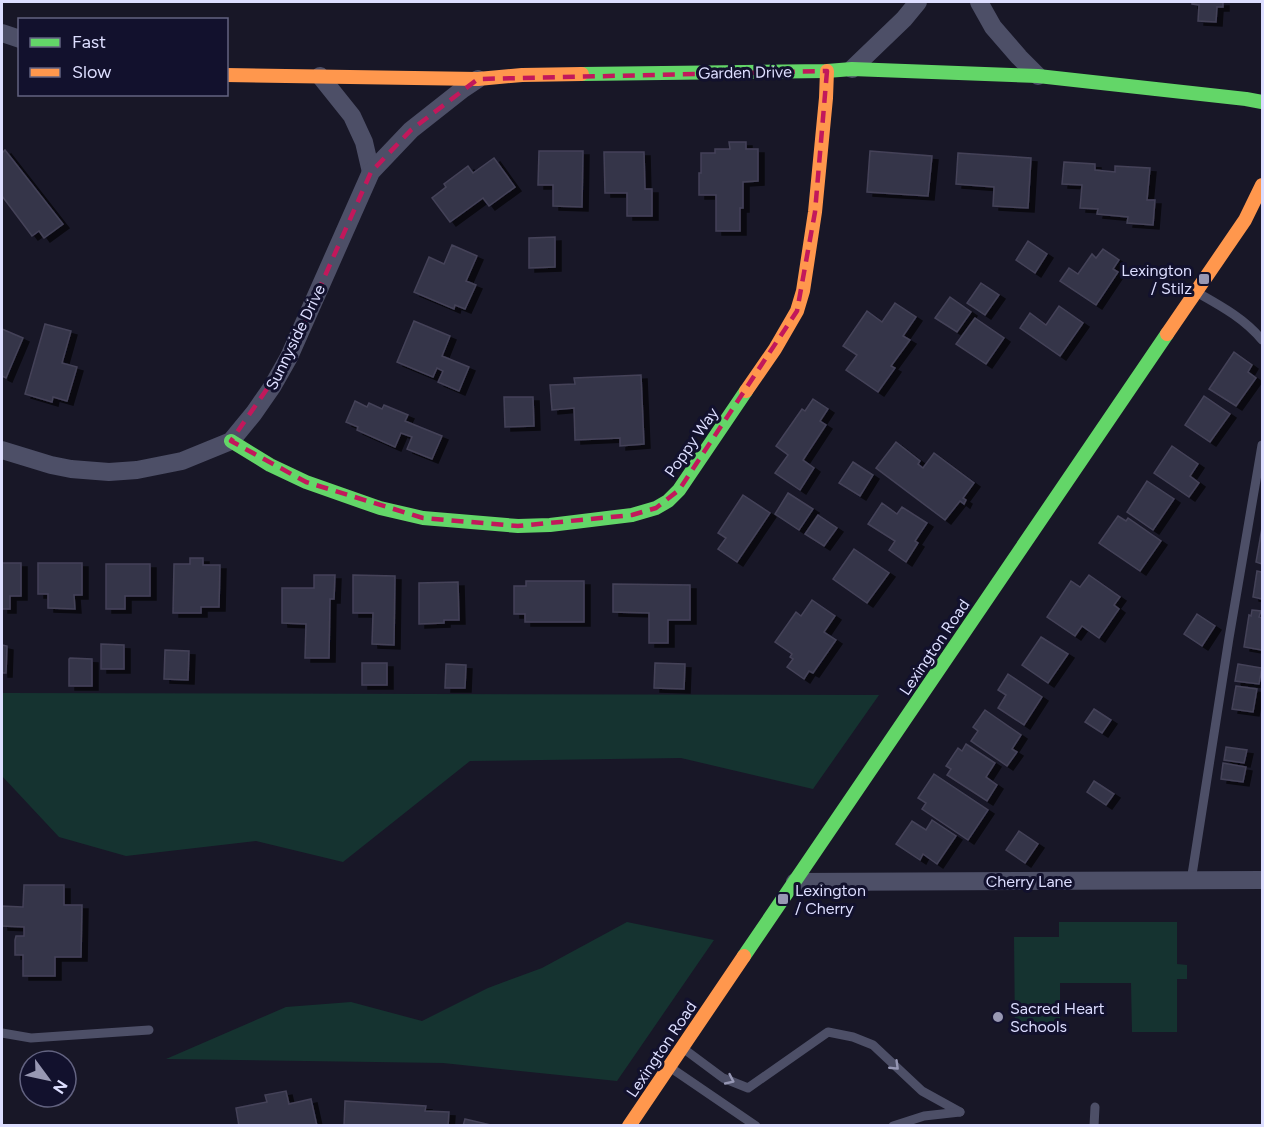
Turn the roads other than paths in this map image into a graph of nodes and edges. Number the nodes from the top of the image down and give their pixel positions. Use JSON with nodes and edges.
{"nodes":[{"id":1,"x":918,"y":2,"type":"edge"},
{"id":2,"x":979,"y":2,"type":"edge"},
{"id":3,"x":2,"y":33,"type":"edge"},
{"id":4,"x":18,"y":38,"type":"edge"},
{"id":5,"x":852,"y":69,"type":"junction"},
{"id":6,"x":827,"y":71,"type":"junction"},
{"id":7,"x":228,"y":75,"type":"edge"},
{"id":8,"x":320,"y":76,"type":"junction"},
{"id":9,"x":1038,"y":76,"type":"junction"},
{"id":10,"x":478,"y":79,"type":"junction"},
{"id":11,"x":1263,"y":102,"type":"edge"},
{"id":12,"x":371,"y":172,"type":"junction"},
{"id":13,"x":1263,"y":185,"type":"edge"},
{"id":14,"x":1196,"y":292,"type":"junction"},
{"id":15,"x":1263,"y":340,"type":"edge"},
{"id":16,"x":231,"y":441,"type":"junction"},
{"id":17,"x":1263,"y":445,"type":"edge"},
{"id":18,"x":2,"y":450,"type":"edge"},
{"id":19,"x":1263,"y":880,"type":"edge"},
{"id":20,"x":1191,"y":881,"type":"junction"},
{"id":21,"x":795,"y":882,"type":"junction"},
{"id":22,"x":149,"y":1030,"type":"dead end"},
{"id":23,"x":2,"y":1033,"type":"edge"},
{"id":24,"x":682,"y":1047,"type":"junction"},
{"id":25,"x":669,"y":1066,"type":"junction"},
{"id":26,"x":1095,"y":1107,"type":"dead end"},
{"id":27,"x":629,"y":1125,"type":"edge"},
{"id":28,"x":756,"y":1125,"type":"edge"},
{"id":29,"x":893,"y":1125,"type":"edge"},
{"id":30,"x":1094,"y":1125,"type":"edge"}],
"edges":[{"from":1,"to":5,"type":"street"},
{"from":2,"to":9,"type":"street"},
{"from":3,"to":4,"type":"street"},
{"from":5,"to":6,"type":"street","name":"Garden Drive"},
{"from":5,"to":9,"type":"street","name":"Garden Drive"},
{"from":6,"to":10,"type":"street","name":"Garden Drive"},
{"from":6,"to":16,"type":"street","name":"Poppy Way"},
{"from":7,"to":8,"type":"street","name":"Garden Drive"},
{"from":8,"to":10,"type":"street","name":"Garden Drive"},
{"from":8,"to":12,"type":"street"},
{"from":9,"to":11,"type":"street","name":"Garden Drive"},
{"from":10,"to":12,"type":"street","name":"Sunnyside Drive"},
{"from":12,"to":16,"type":"street","name":"Sunnyside Drive"},
{"from":13,"to":14,"type":"street","name":"Lexington Road"},
{"from":14,"to":15,"type":"lane"},
{"from":14,"to":21,"type":"street","name":"Lexington Road"},
{"from":16,"to":18,"type":"street","name":"Sunnyside Drive"},
{"from":17,"to":20,"type":"lane"},
{"from":19,"to":20,"type":"street","name":"Cherry Lane"},
{"from":20,"to":21,"type":"street","name":"Cherry Lane"},
{"from":21,"to":24,"type":"street","name":"Lexington Road"},
{"from":22,"to":23,"type":"lane"},
{"from":24,"to":25,"type":"street","name":"Lexington Road"},
{"from":24,"to":29,"type":"lane","one_way":true},
{"from":25,"to":27,"type":"street","name":"Lexington Road"},
{"from":25,"to":28,"type":"lane"},
{"from":26,"to":30,"type":"lane"}]}
